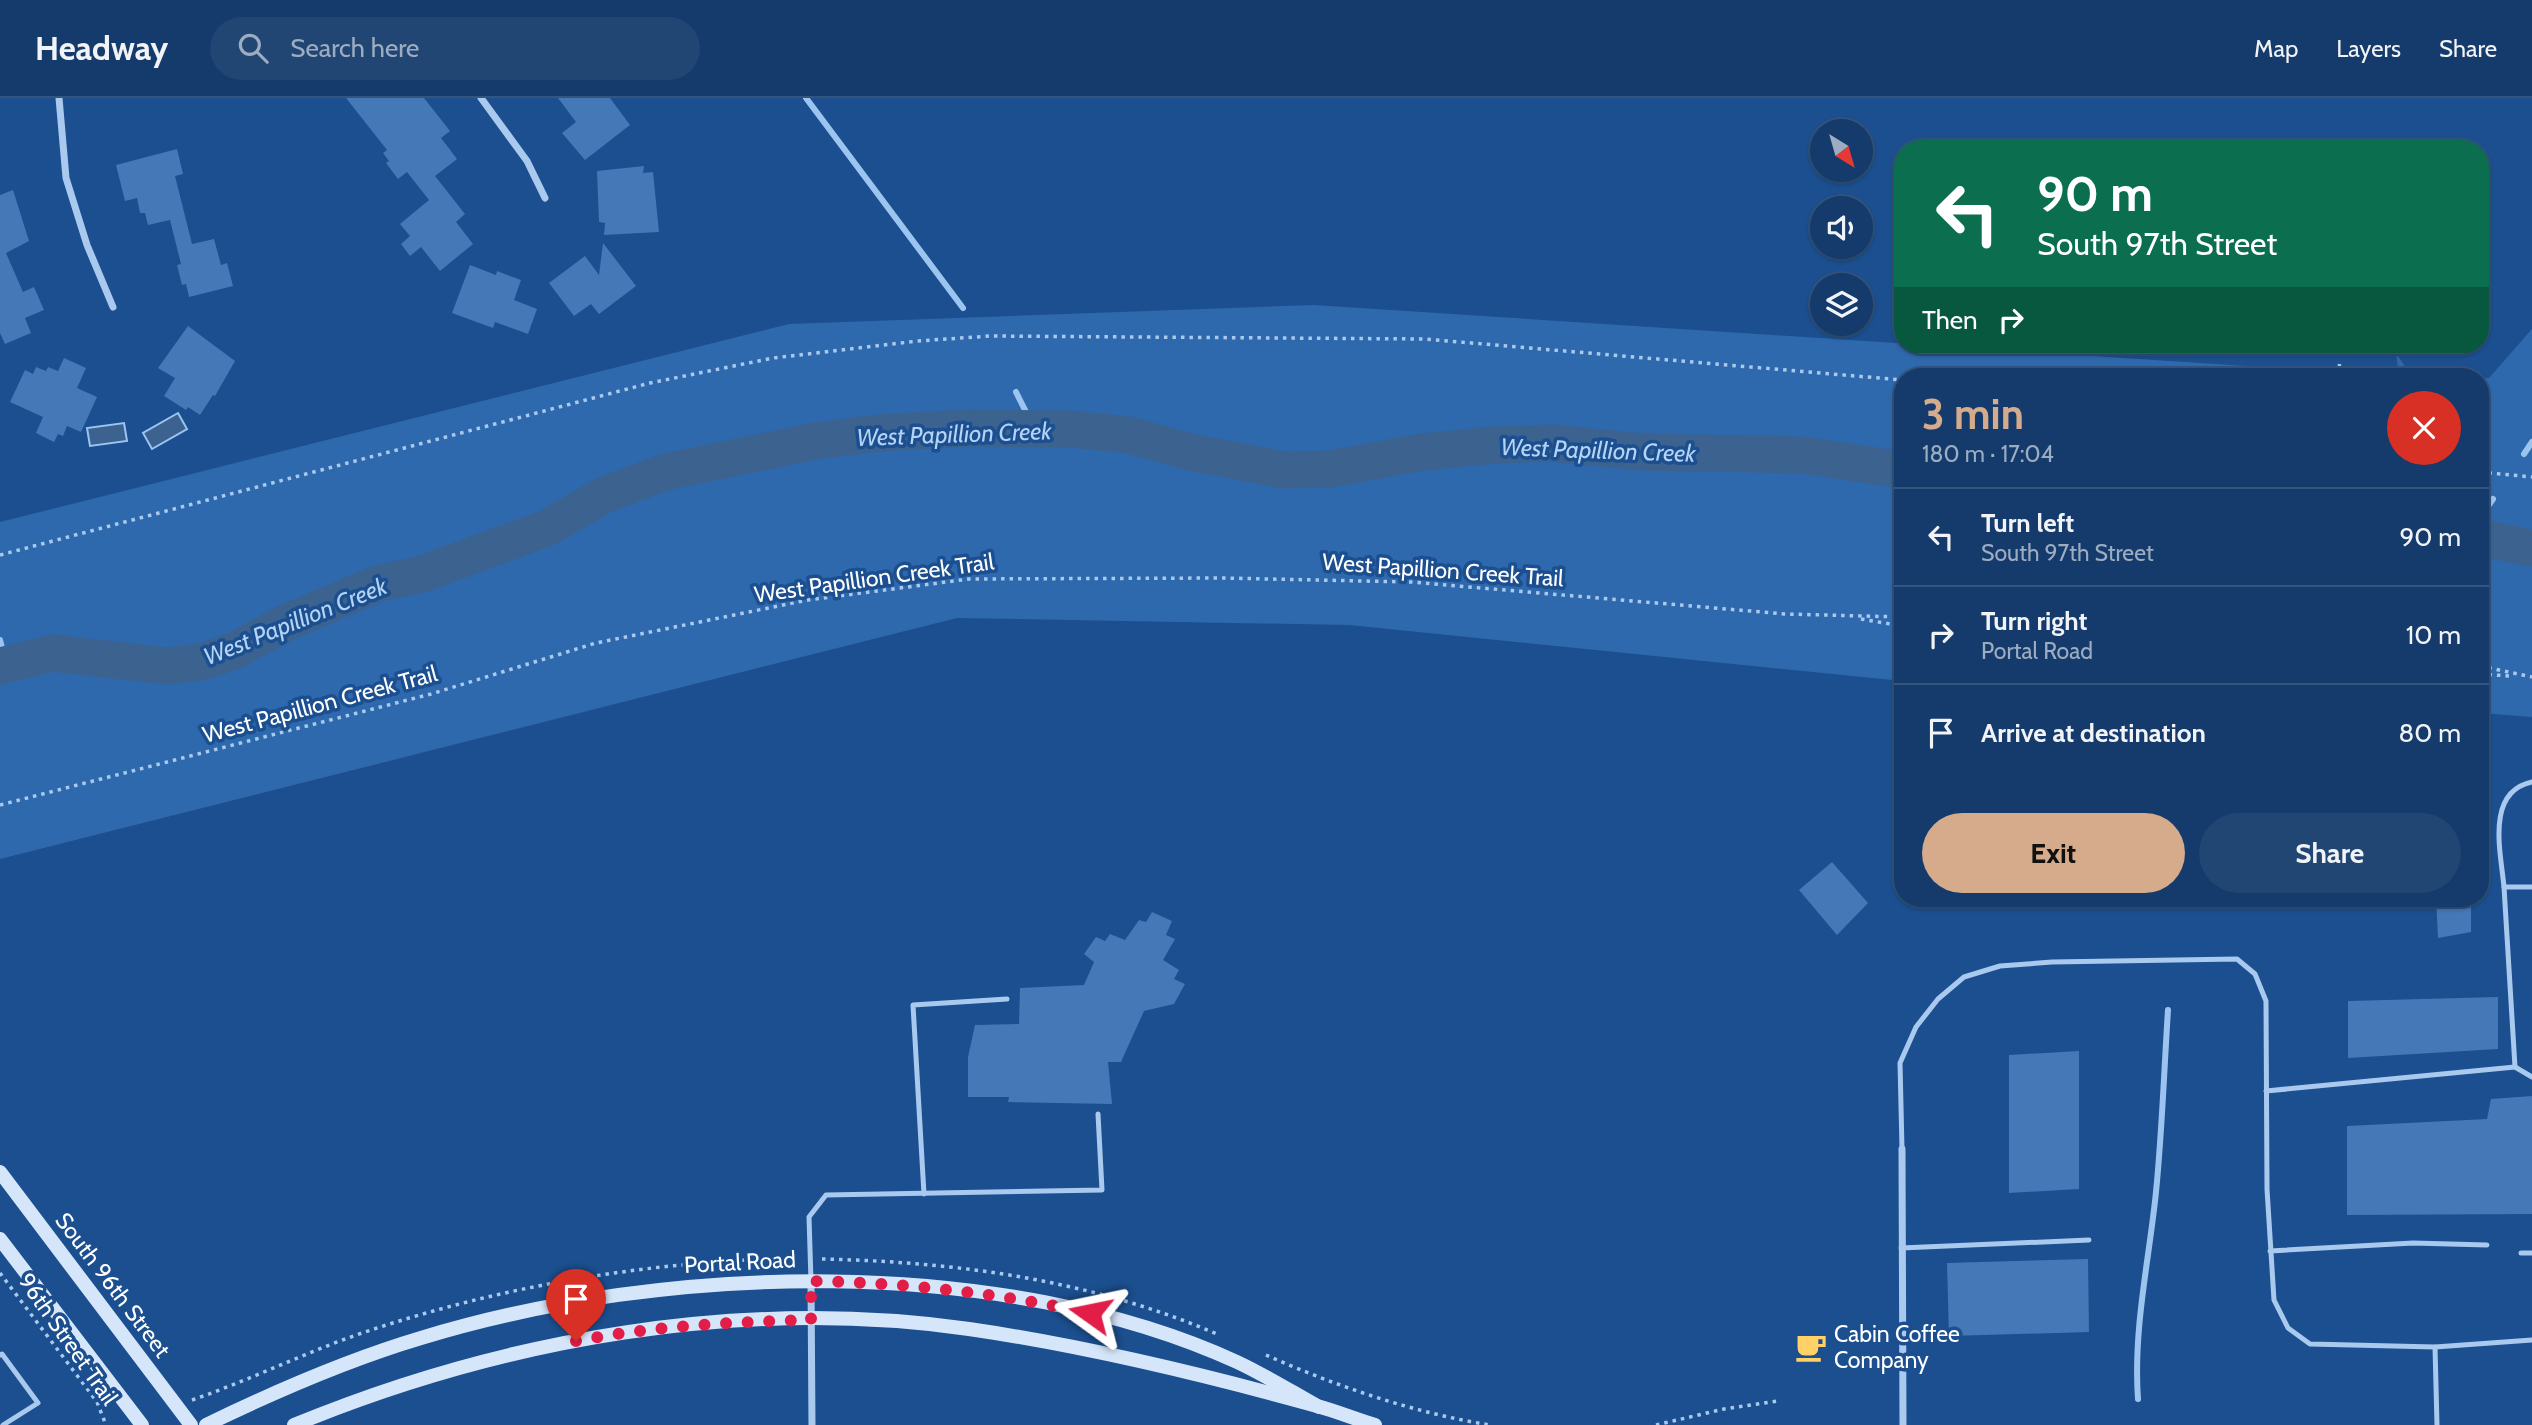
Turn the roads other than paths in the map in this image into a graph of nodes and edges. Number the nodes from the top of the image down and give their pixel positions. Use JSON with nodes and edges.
{"nodes":[{"id":1,"x":59,"y":98,"type":"edge"},
{"id":2,"x":481,"y":98,"type":"edge"},
{"id":3,"x":545,"y":198,"type":"dead end"},
{"id":4,"x":113,"y":307,"type":"dead end"},
{"id":5,"x":2532,"y":782,"type":"edge"},
{"id":6,"x":2504,"y":887,"type":"junction"},
{"id":7,"x":2532,"y":887,"type":"edge"},
{"id":8,"x":1007,"y":999,"type":"dead end"},
{"id":9,"x":2515,"y":1067,"type":"junction"},
{"id":10,"x":2532,"y":1077,"type":"edge"},
{"id":11,"x":2266,"y":1091,"type":"junction"},
{"id":12,"x":1098,"y":1114,"type":"dead end"},
{"id":13,"x":1902,"y":1149,"type":"joint"},
{"id":14,"x":0,"y":1172,"type":"edge"},
{"id":15,"x":924,"y":1194,"type":"junction"},
{"id":16,"x":0,"y":1239,"type":"edge"},
{"id":17,"x":2089,"y":1240,"type":"dead end"},
{"id":18,"x":2487,"y":1245,"type":"dead end"},
{"id":19,"x":1900,"y":1248,"type":"junction"},
{"id":20,"x":2270,"y":1251,"type":"junction"},
{"id":21,"x":2521,"y":1253,"type":"dead end"},
{"id":22,"x":2532,"y":1253,"type":"edge"},
{"id":23,"x":811,"y":1281,"type":"junction"},
{"id":24,"x":811,"y":1320,"type":"junction"},
{"id":25,"x":2532,"y":1340,"type":"edge"},
{"id":26,"x":2435,"y":1347,"type":"junction"},
{"id":27,"x":1,"y":1354,"type":"edge"},
{"id":28,"x":1319,"y":1406,"type":"junction"},
{"id":29,"x":3,"y":1425,"type":"edge"},
{"id":30,"x":142,"y":1425,"type":"edge"},
{"id":31,"x":191,"y":1425,"type":"edge"},
{"id":32,"x":206,"y":1425,"type":"edge"},
{"id":33,"x":294,"y":1425,"type":"edge"},
{"id":34,"x":812,"y":1425,"type":"edge"},
{"id":35,"x":1375,"y":1425,"type":"edge"},
{"id":36,"x":1903,"y":1425,"type":"edge"},
{"id":37,"x":2437,"y":1425,"type":"edge"}],
"edges":[{"from":1,"to":4,"type":"street"},
{"from":2,"to":3,"type":"street"},
{"from":5,"to":6,"type":"lane"},
{"from":6,"to":7,"type":"lane"},
{"from":6,"to":9,"type":"lane"},
{"from":8,"to":15,"type":"lane"},
{"from":9,"to":10,"type":"lane"},
{"from":9,"to":11,"type":"lane"},
{"from":11,"to":13,"type":"lane"},
{"from":11,"to":20,"type":"lane"},
{"from":12,"to":15,"type":"lane"},
{"from":13,"to":19,"type":"street"},
{"from":14,"to":31,"type":"main road","name":"South 96th Street"},
{"from":15,"to":23,"type":"lane"},
{"from":16,"to":30,"type":"main road"},
{"from":17,"to":19,"type":"lane"},
{"from":18,"to":20,"type":"lane"},
{"from":19,"to":36,"type":"street"},
{"from":20,"to":26,"type":"lane"},
{"from":21,"to":22,"type":"lane"},
{"from":23,"to":24,"type":"street"},
{"from":23,"to":28,"type":"main road","name":"Portal Road"},
{"from":23,"to":32,"type":"main road","name":"Portal Road"},
{"from":24,"to":28,"type":"main road","name":"Portal Road"},
{"from":24,"to":33,"type":"main road","name":"Portal Road"},
{"from":24,"to":34,"type":"street"},
{"from":25,"to":26,"type":"lane"},
{"from":26,"to":37,"type":"lane"},
{"from":27,"to":29,"type":"lane"},
{"from":28,"to":35,"type":"main road","name":"Portal Road"}]}
